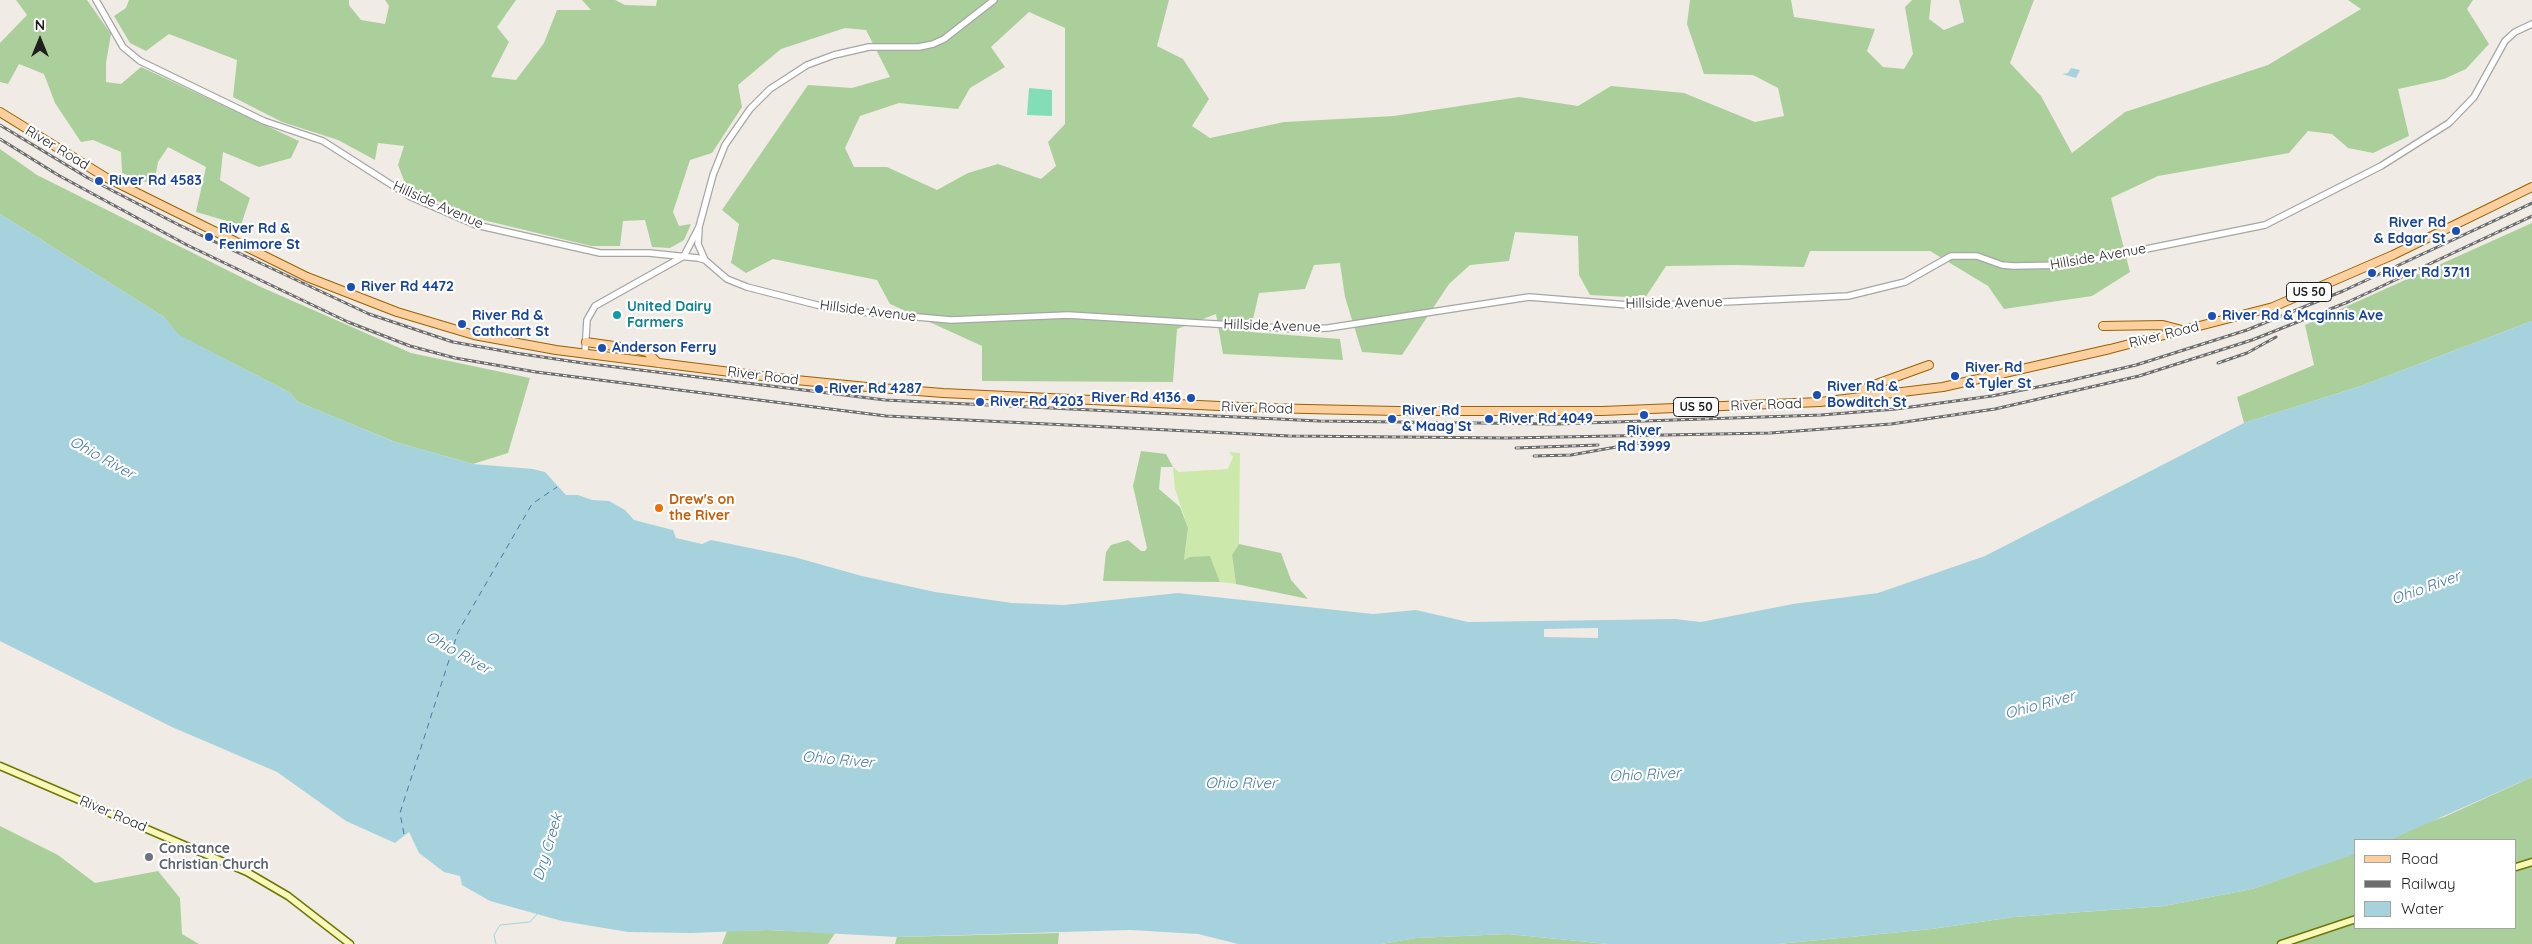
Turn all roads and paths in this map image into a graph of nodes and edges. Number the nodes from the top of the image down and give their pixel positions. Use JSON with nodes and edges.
{"nodes":[{"id":1,"x":96,"y":0,"type":"edge"},
{"id":2,"x":994,"y":0,"type":"edge"},
{"id":3,"x":2532,"y":24,"type":"edge"},
{"id":4,"x":0,"y":112,"type":"edge"},
{"id":5,"x":2532,"y":187,"type":"edge"},
{"id":6,"x":700,"y":226,"type":"junction"},
{"id":7,"x":659,"y":254,"type":"junction"},
{"id":8,"x":684,"y":256,"type":"junction"},
{"id":9,"x":705,"y":260,"type":"junction"},
{"id":10,"x":663,"y":268,"type":"junction"},
{"id":11,"x":2103,"y":326,"type":"dead end"},
{"id":12,"x":2184,"y":330,"type":"junction"},
{"id":13,"x":586,"y":342,"type":"junction"},
{"id":14,"x":585,"y":352,"type":"junction"},
{"id":15,"x":658,"y":363,"type":"junction"},
{"id":16,"x":1929,"y":365,"type":"dead end"},
{"id":17,"x":1862,"y":398,"type":"junction"},
{"id":18,"x":0,"y":766,"type":"edge"},
{"id":19,"x":2532,"y":862,"type":"edge"},
{"id":20,"x":2517,"y":867,"type":"edge"},
{"id":21,"x":2354,"y":921,"type":"edge"},
{"id":22,"x":350,"y":944,"type":"edge"},
{"id":23,"x":2281,"y":944,"type":"edge"}],
"edges":[{"from":1,"to":7,"type":"street","name":"Hillside Avenue"},
{"from":2,"to":6,"type":"street"},
{"from":3,"to":9,"type":"street","name":"Hillside Avenue"},
{"from":4,"to":14,"type":"main road","name":"River Road","number":"US 50"},
{"from":5,"to":12,"type":"main road","name":"River Road","number":"US 50"},
{"from":6,"to":8,"type":"street"},
{"from":6,"to":9,"type":"street"},
{"from":7,"to":8,"type":"street","name":"Hillside Avenue"},
{"from":7,"to":10,"type":"street"},
{"from":8,"to":9,"type":"street","name":"Hillside Avenue"},
{"from":8,"to":10,"type":"street"},
{"from":10,"to":13,"type":"street"},
{"from":11,"to":12,"type":"main road"},
{"from":12,"to":17,"type":"main road","name":"River Road","number":"US 50"},
{"from":13,"to":14,"type":"street"},
{"from":13,"to":15,"type":"main road"},
{"from":14,"to":15,"type":"main road","name":"River Road","number":"US 50"},
{"from":15,"to":17,"type":"main road","name":"River Road","number":"US 50"},
{"from":16,"to":17,"type":"main road"},
{"from":18,"to":22,"type":"main road","name":"River Road"},
{"from":19,"to":20,"type":"main road"},
{"from":21,"to":23,"type":"main road"}]}
